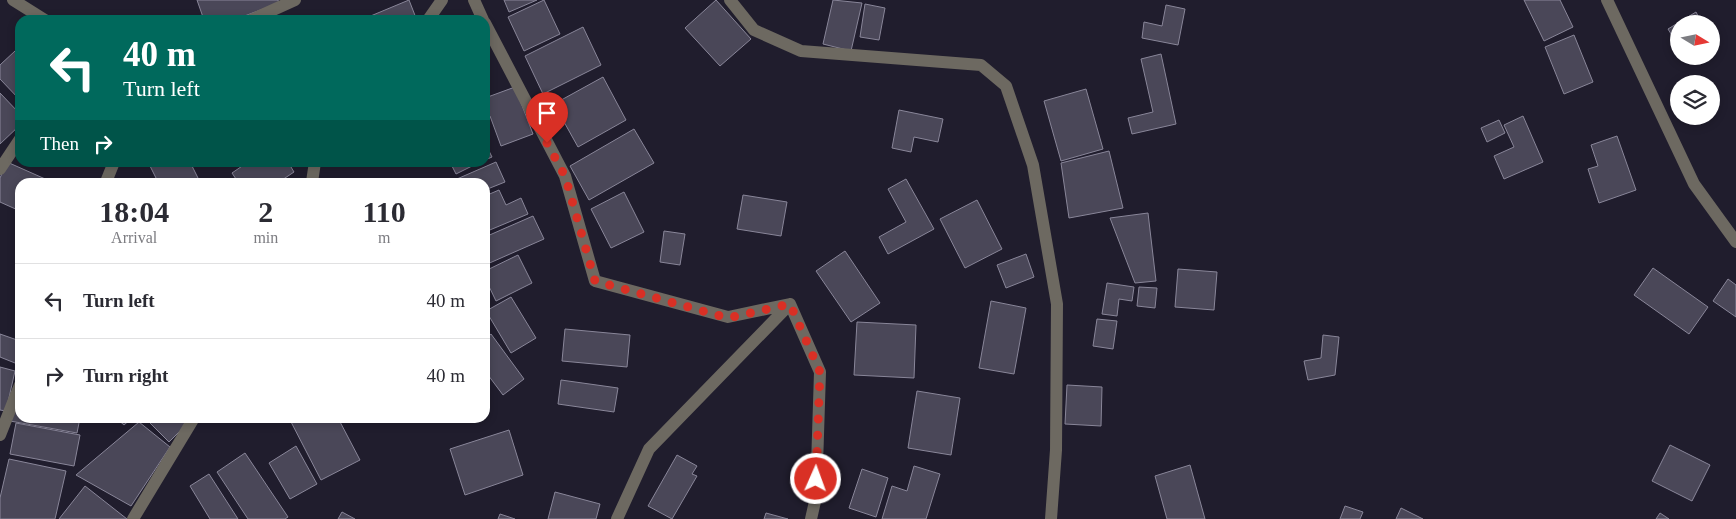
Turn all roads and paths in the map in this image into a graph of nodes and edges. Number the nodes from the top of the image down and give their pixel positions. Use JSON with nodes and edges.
{"nodes":[{"id":1,"x":12,"y":0,"type":"edge"},
{"id":2,"x":295,"y":0,"type":"edge"},
{"id":3,"x":442,"y":0,"type":"edge"},
{"id":4,"x":474,"y":0,"type":"edge"},
{"id":5,"x":730,"y":0,"type":"edge"},
{"id":6,"x":1607,"y":0,"type":"edge"},
{"id":7,"x":37,"y":15,"type":"edge"},
{"id":8,"x":263,"y":15,"type":"edge"},
{"id":9,"x":432,"y":15,"type":"edge"},
{"id":10,"x":481,"y":15,"type":"edge"},
{"id":11,"x":490,"y":33,"type":"edge"},
{"id":12,"x":15,"y":146,"type":"edge"},
{"id":13,"x":0,"y":169,"type":"edge"},
{"id":14,"x":1736,"y":242,"type":"edge"},
{"id":15,"x":790,"y":304,"type":"junction"},
{"id":16,"x":15,"y":398,"type":"edge"},
{"id":17,"x":191,"y":423,"type":"edge"},
{"id":18,"x":0,"y":435,"type":"edge"},
{"id":19,"x":133,"y":519,"type":"edge"},
{"id":20,"x":617,"y":519,"type":"edge"},
{"id":21,"x":811,"y":519,"type":"edge"},
{"id":22,"x":1051,"y":519,"type":"edge"}],
"edges":[{"from":1,"to":7,"type":"street"},
{"from":2,"to":8,"type":"street"},
{"from":3,"to":9,"type":"street"},
{"from":4,"to":10,"type":"street"},
{"from":5,"to":22,"type":"street"},
{"from":6,"to":14,"type":"street"},
{"from":11,"to":15,"type":"street"},
{"from":12,"to":13,"type":"street"},
{"from":15,"to":20,"type":"street"},
{"from":15,"to":21,"type":"street"},
{"from":16,"to":18,"type":"street"},
{"from":17,"to":19,"type":"street"}]}
